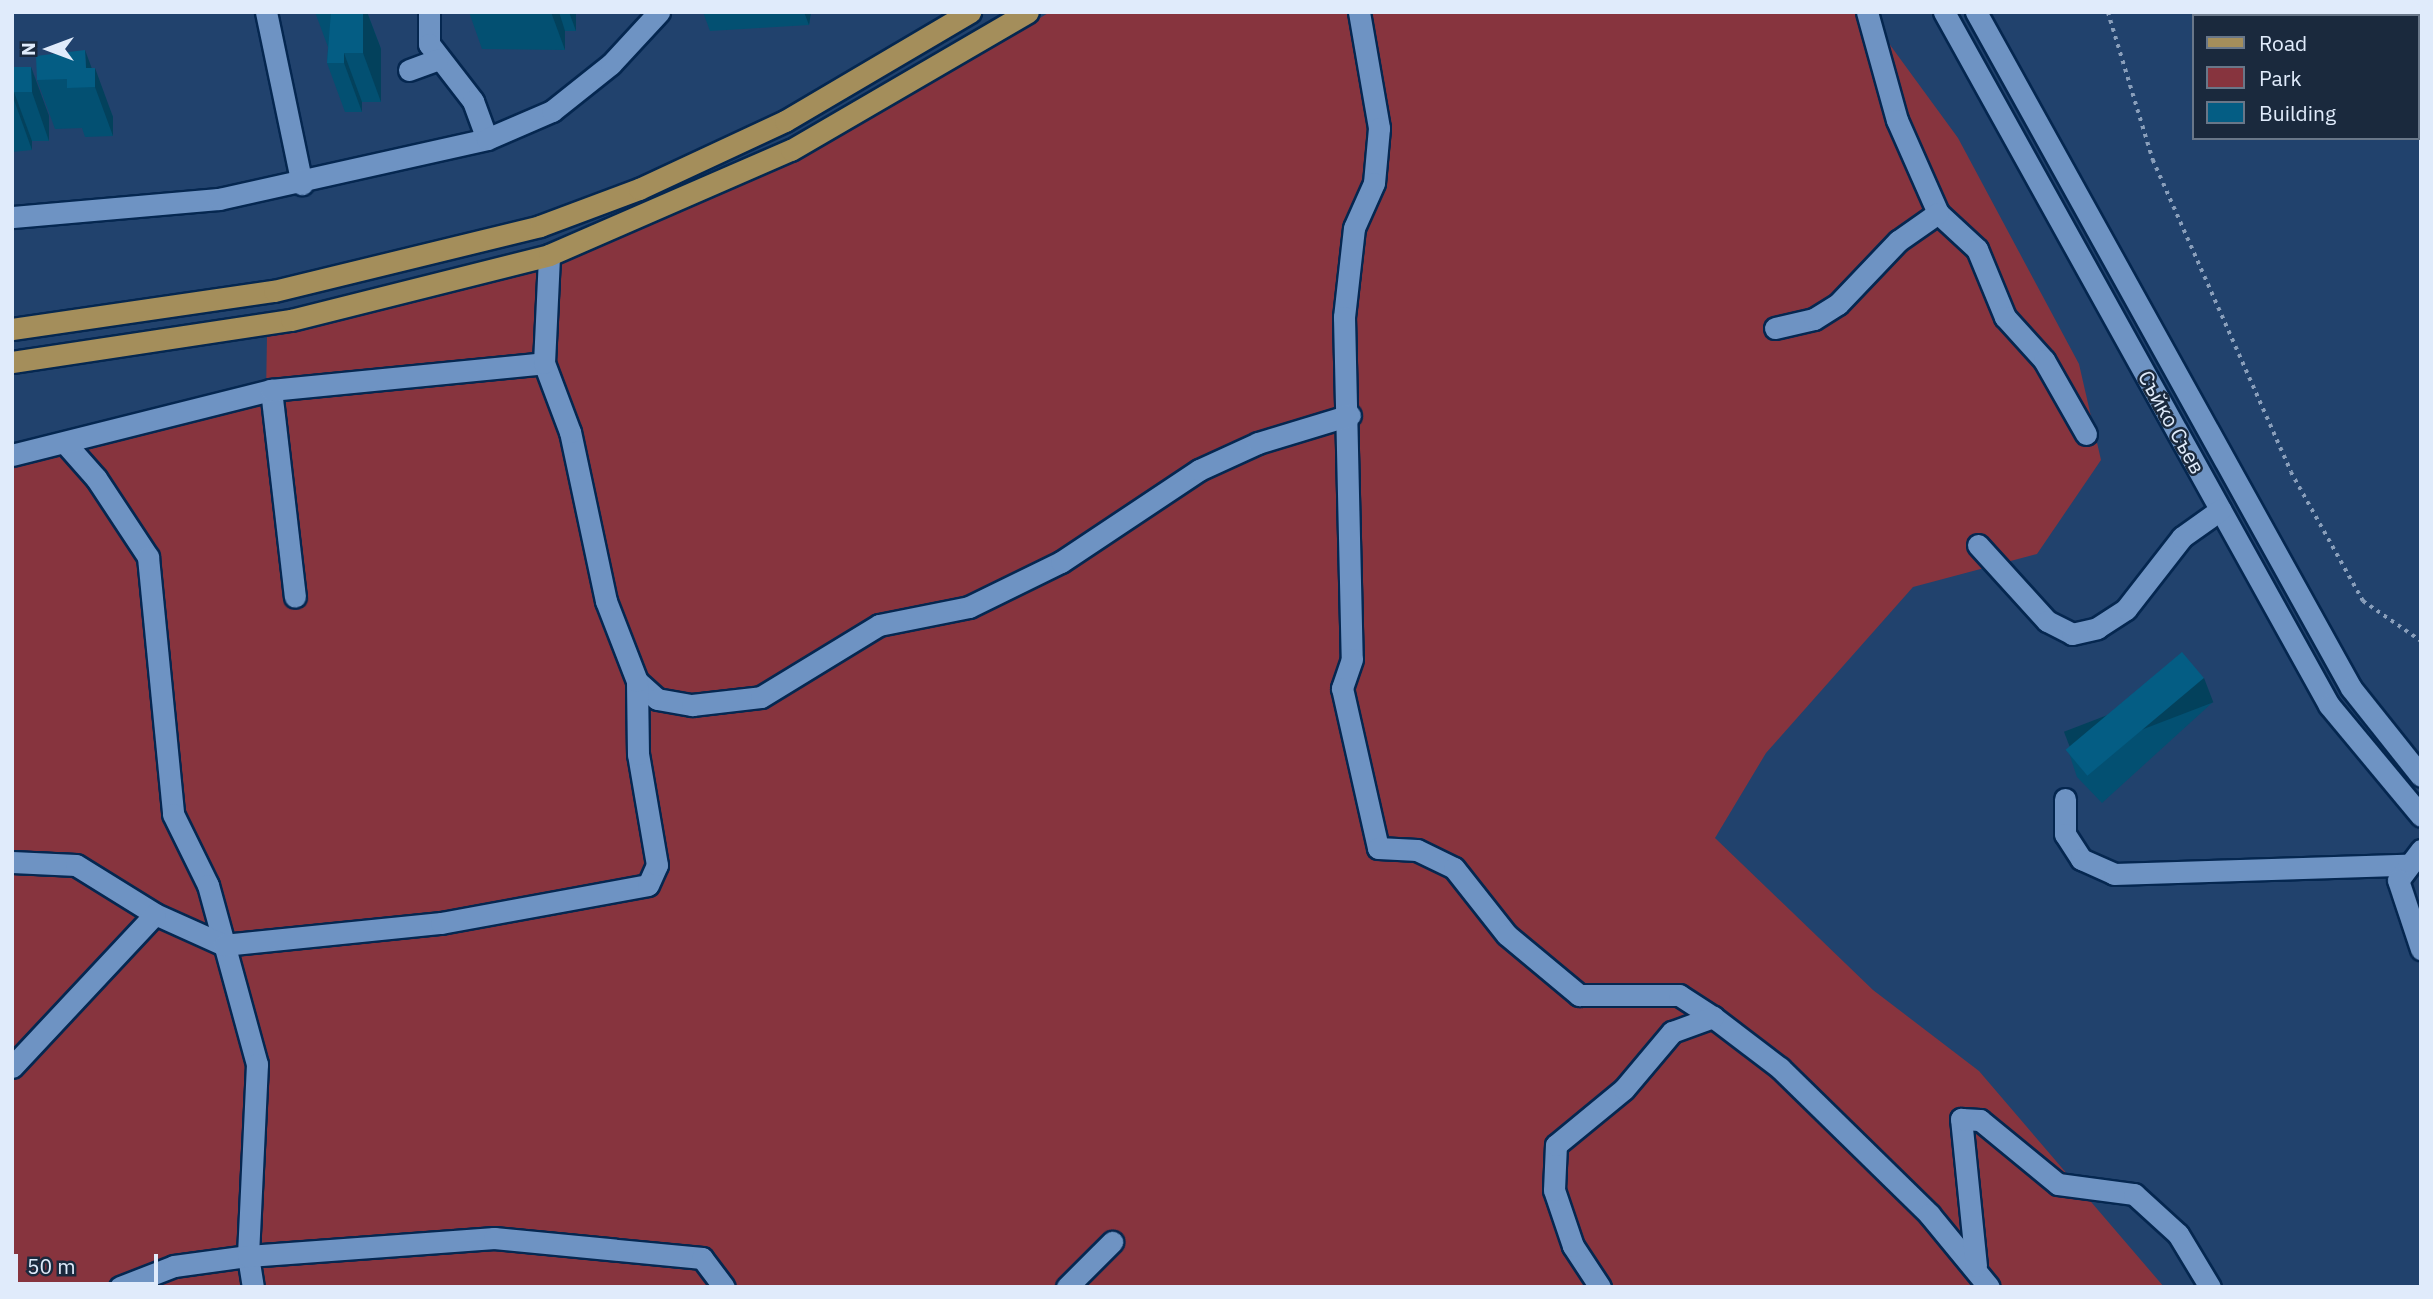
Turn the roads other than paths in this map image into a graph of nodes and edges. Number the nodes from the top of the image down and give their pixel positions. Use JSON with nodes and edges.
{"nodes":[{"id":1,"x":266,"y":12,"type":"edge"},
{"id":2,"x":429,"y":12,"type":"edge"},
{"id":3,"x":659,"y":12,"type":"edge"},
{"id":4,"x":970,"y":12,"type":"edge"},
{"id":5,"x":1028,"y":12,"type":"edge"},
{"id":6,"x":1359,"y":12,"type":"edge"},
{"id":7,"x":1867,"y":12,"type":"edge"},
{"id":8,"x":1944,"y":12,"type":"edge"},
{"id":9,"x":1976,"y":12,"type":"edge"},
{"id":10,"x":437,"y":60,"type":"junction"},
{"id":11,"x":408,"y":70,"type":"dead end"},
{"id":12,"x":487,"y":139,"type":"junction"},
{"id":13,"x":302,"y":184,"type":"junction"},
{"id":14,"x":1938,"y":213,"type":"junction"},
{"id":15,"x":12,"y":217,"type":"edge"},
{"id":16,"x":549,"y":255,"type":"junction"},
{"id":17,"x":1775,"y":328,"type":"dead end"},
{"id":18,"x":12,"y":329,"type":"edge"},
{"id":19,"x":12,"y":362,"type":"edge"},
{"id":20,"x":544,"y":363,"type":"junction"},
{"id":21,"x":271,"y":390,"type":"junction"},
{"id":22,"x":1350,"y":415,"type":"junction"},
{"id":23,"x":2086,"y":434,"type":"dead end"},
{"id":24,"x":65,"y":443,"type":"junction"},
{"id":25,"x":12,"y":455,"type":"edge"},
{"id":26,"x":2220,"y":510,"type":"junction"},
{"id":27,"x":1978,"y":545,"type":"dead end"},
{"id":28,"x":295,"y":597,"type":"dead end"},
{"id":29,"x":637,"y":681,"type":"junction"},
{"id":30,"x":2421,"y":776,"type":"edge"},
{"id":31,"x":2065,"y":799,"type":"dead end"},
{"id":32,"x":2421,"y":816,"type":"edge"},
{"id":33,"x":2421,"y":850,"type":"edge"},
{"id":34,"x":12,"y":862,"type":"edge"},
{"id":35,"x":2405,"y":865,"type":"junction"},
{"id":36,"x":155,"y":914,"type":"junction"},
{"id":37,"x":224,"y":945,"type":"junction"},
{"id":38,"x":2421,"y":949,"type":"edge"},
{"id":39,"x":1713,"y":1017,"type":"junction"},
{"id":40,"x":12,"y":1067,"type":"edge"},
{"id":41,"x":1112,"y":1242,"type":"dead end"},
{"id":42,"x":247,"y":1256,"type":"junction"},
{"id":43,"x":1976,"y":1266,"type":"junction"},
{"id":44,"x":120,"y":1287,"type":"edge"},
{"id":45,"x":253,"y":1287,"type":"edge"},
{"id":46,"x":724,"y":1287,"type":"edge"},
{"id":47,"x":1067,"y":1287,"type":"edge"},
{"id":48,"x":1600,"y":1287,"type":"edge"},
{"id":49,"x":1989,"y":1287,"type":"edge"},
{"id":50,"x":2210,"y":1287,"type":"edge"}],
"edges":[{"from":1,"to":13,"type":"street"},
{"from":2,"to":10,"type":"street"},
{"from":3,"to":12,"type":"street"},
{"from":4,"to":18,"type":"main road"},
{"from":5,"to":16,"type":"main road"},
{"from":6,"to":22,"type":"street"},
{"from":7,"to":14,"type":"street"},
{"from":8,"to":26,"type":"street","name":"Съйко Съев"},
{"from":9,"to":30,"type":"street","name":"Съйко Съев"},
{"from":10,"to":11,"type":"street"},
{"from":10,"to":12,"type":"street"},
{"from":12,"to":13,"type":"street"},
{"from":13,"to":15,"type":"street"},
{"from":14,"to":17,"type":"street"},
{"from":14,"to":23,"type":"street"},
{"from":16,"to":19,"type":"main road"},
{"from":16,"to":20,"type":"street"},
{"from":20,"to":21,"type":"street"},
{"from":20,"to":29,"type":"street"},
{"from":21,"to":24,"type":"street"},
{"from":21,"to":28,"type":"street"},
{"from":22,"to":29,"type":"street"},
{"from":22,"to":39,"type":"street"},
{"from":24,"to":25,"type":"street"},
{"from":24,"to":37,"type":"street"},
{"from":26,"to":27,"type":"street"},
{"from":26,"to":32,"type":"street","name":"Съйко Съев"},
{"from":29,"to":37,"type":"street"},
{"from":31,"to":35,"type":"street"},
{"from":33,"to":35,"type":"street"},
{"from":34,"to":36,"type":"street"},
{"from":35,"to":38,"type":"street"},
{"from":36,"to":37,"type":"street"},
{"from":36,"to":40,"type":"street"},
{"from":37,"to":42,"type":"street"},
{"from":39,"to":43,"type":"street"},
{"from":39,"to":48,"type":"street"},
{"from":41,"to":47,"type":"street"},
{"from":42,"to":44,"type":"street"},
{"from":42,"to":45,"type":"street"},
{"from":42,"to":46,"type":"street"},
{"from":43,"to":49,"type":"street"},
{"from":43,"to":50,"type":"street"}]}
